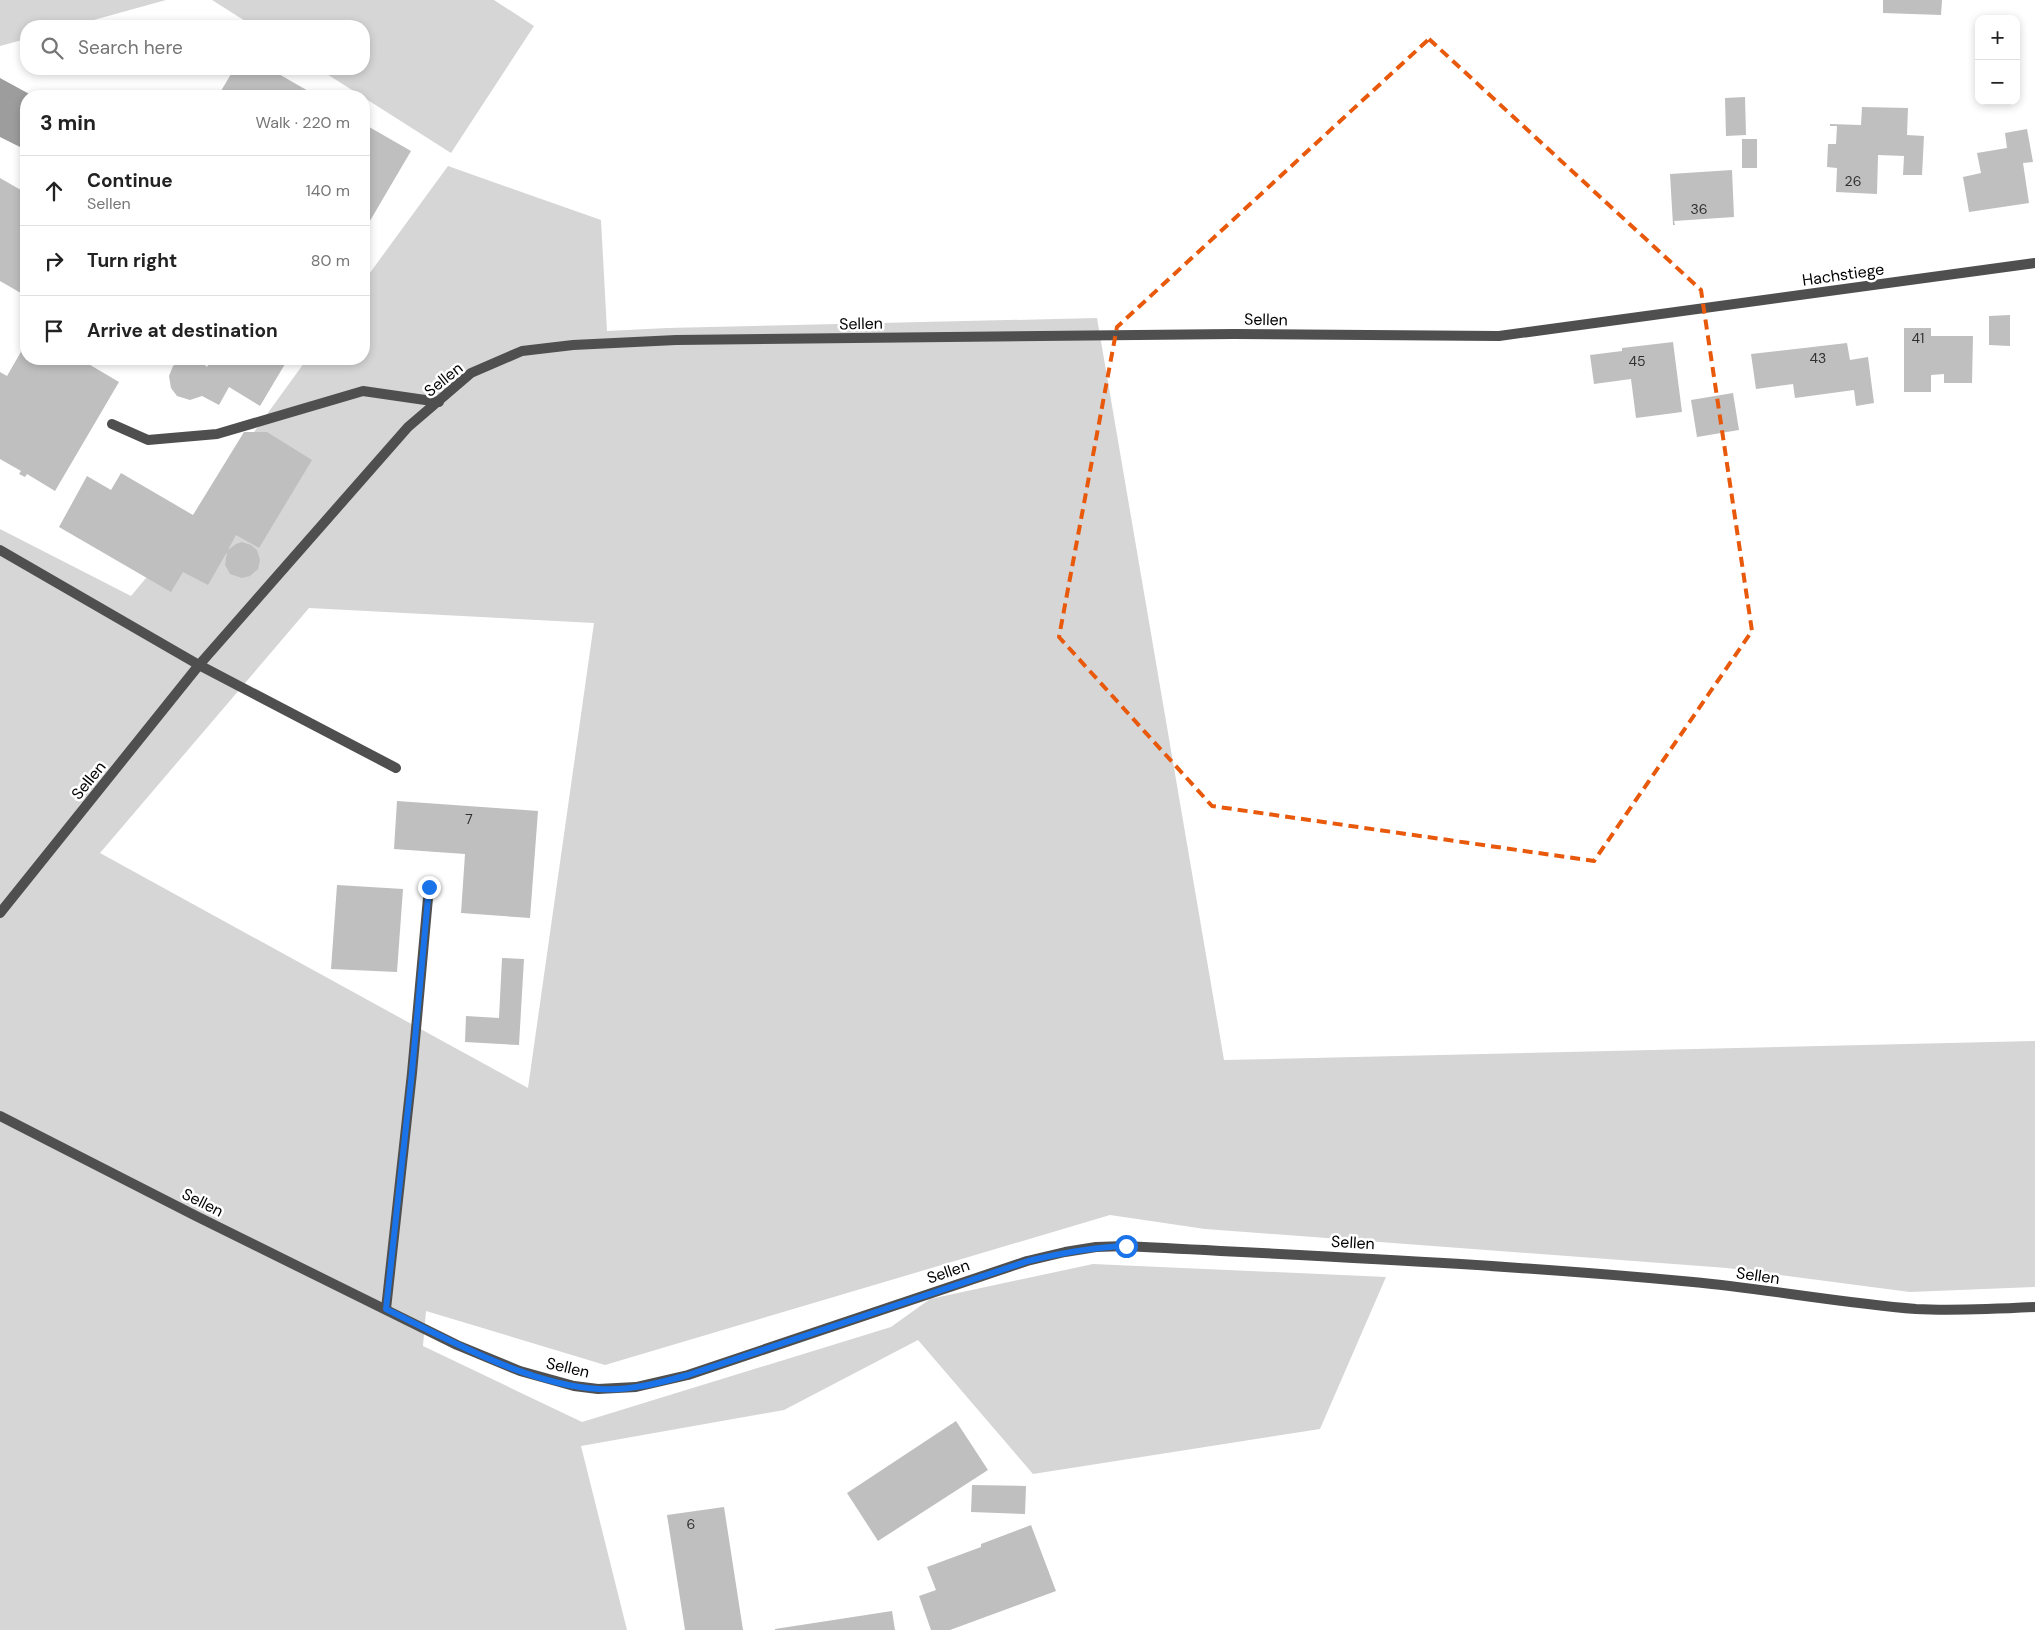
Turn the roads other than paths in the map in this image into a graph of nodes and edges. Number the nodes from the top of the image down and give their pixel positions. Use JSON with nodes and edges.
{"nodes":[{"id":1,"x":2035,"y":263,"type":"edge"},
{"id":2,"x":1654,"y":315,"type":"joint"},
{"id":3,"x":439,"y":402,"type":"junction"},
{"id":4,"x":112,"y":424,"type":"dead end"},
{"id":5,"x":0,"y":550,"type":"edge"},
{"id":6,"x":199,"y":664,"type":"junction"},
{"id":7,"x":396,"y":768,"type":"dead end"},
{"id":8,"x":429,"y":887,"type":"dead end"},
{"id":9,"x":0,"y":913,"type":"edge"},
{"id":10,"x":0,"y":1116,"type":"edge"},
{"id":11,"x":2035,"y":1307,"type":"edge"},
{"id":12,"x":386,"y":1309,"type":"junction"}],
"edges":[{"from":1,"to":2,"type":"street","name":"Hachstiege"},
{"from":2,"to":3,"type":"street","name":"Sellen"},
{"from":3,"to":4,"type":"street"},
{"from":3,"to":6,"type":"street","name":"Sellen"},
{"from":5,"to":6,"type":"street"},
{"from":6,"to":7,"type":"street"},
{"from":6,"to":9,"type":"street","name":"Sellen"},
{"from":8,"to":12,"type":"street"},
{"from":10,"to":12,"type":"street","name":"Sellen"},
{"from":11,"to":12,"type":"street","name":"Sellen"}]}
